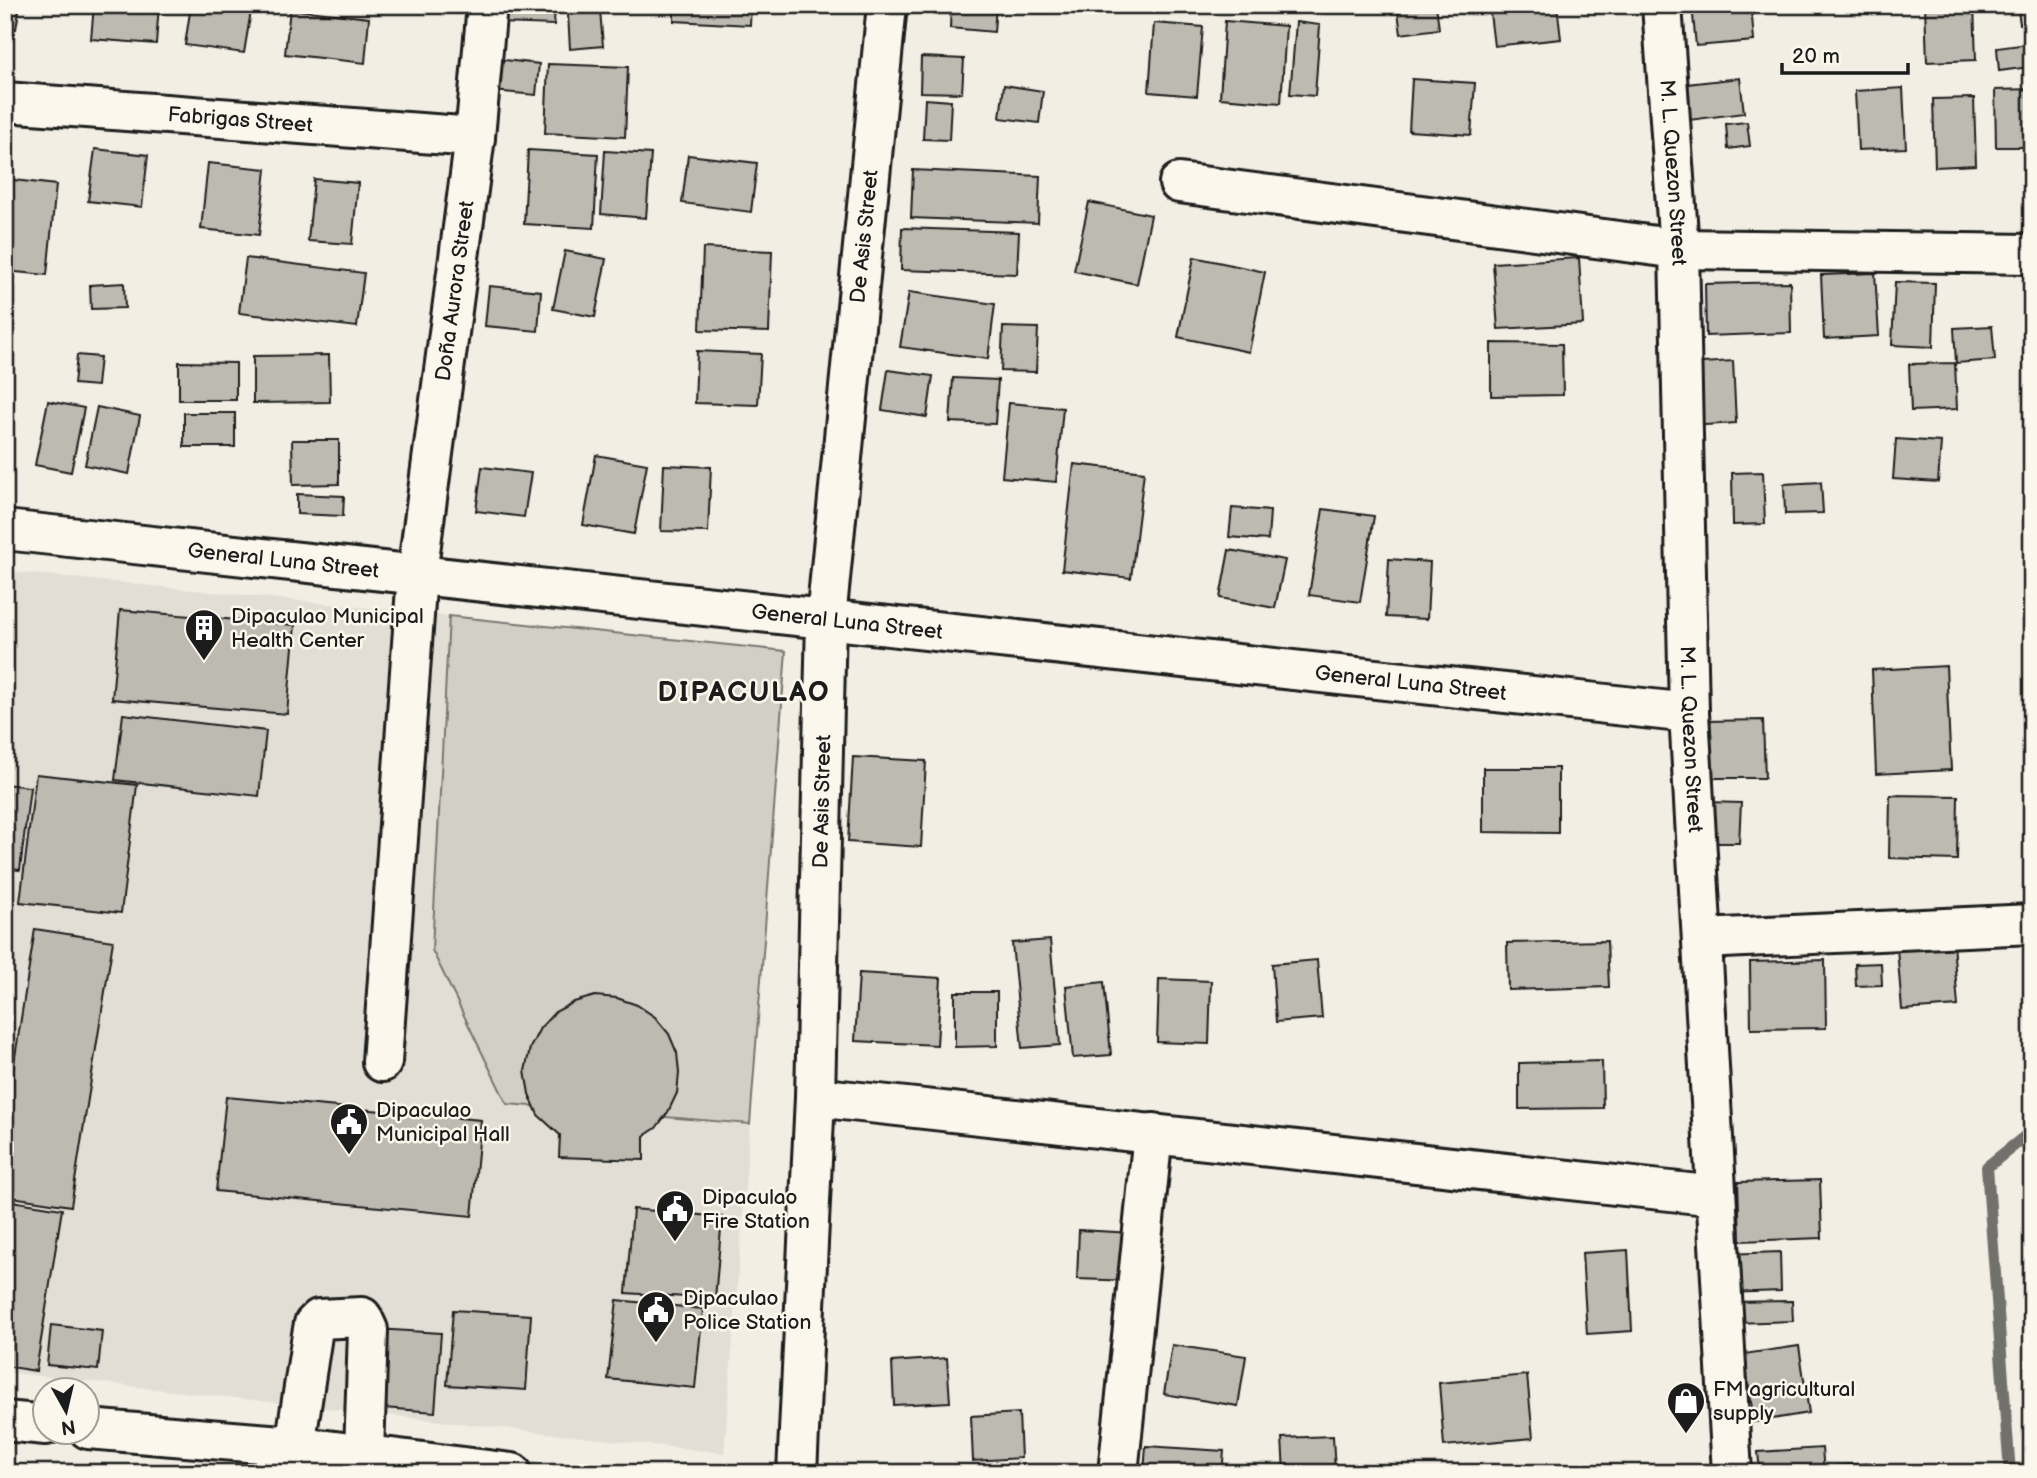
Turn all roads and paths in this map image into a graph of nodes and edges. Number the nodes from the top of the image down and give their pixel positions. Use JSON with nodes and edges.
{"nodes":[{"id":1,"x":487,"y":5,"type":"edge"},
{"id":2,"x":887,"y":5,"type":"edge"},
{"id":3,"x":1662,"y":5,"type":"edge"},
{"id":4,"x":5,"y":102,"type":"edge"},
{"id":5,"x":475,"y":137,"type":"junction"},
{"id":6,"x":1180,"y":183,"type":"dead end"},
{"id":7,"x":1679,"y":249,"type":"junction"},
{"id":8,"x":2032,"y":254,"type":"edge"},
{"id":9,"x":5,"y":530,"type":"edge"},
{"id":10,"x":417,"y":574,"type":"junction"},
{"id":11,"x":826,"y":620,"type":"junction"},
{"id":12,"x":1689,"y":713,"type":"junction"},
{"id":13,"x":2032,"y":924,"type":"edge"},
{"id":14,"x":1702,"y":939,"type":"junction"},
{"id":15,"x":382,"y":1062,"type":"dead end"},
{"id":16,"x":815,"y":1097,"type":"junction"},
{"id":17,"x":1153,"y":1133,"type":"junction"},
{"id":18,"x":1716,"y":1196,"type":"junction"},
{"id":19,"x":5,"y":1421,"type":"edge"},
{"id":20,"x":32,"y":1424,"type":"edge"},
{"id":21,"x":102,"y":1431,"type":"edge"},
{"id":22,"x":365,"y":1454,"type":"junction"},
{"id":23,"x":294,"y":1460,"type":"edge"},
{"id":24,"x":512,"y":1473,"type":"edge"},
{"id":25,"x":797,"y":1473,"type":"edge"},
{"id":26,"x":1118,"y":1473,"type":"edge"},
{"id":27,"x":1732,"y":1473,"type":"edge"}],
"edges":[{"from":1,"to":5,"type":"street","name":"Doña Aurora Street"},
{"from":2,"to":11,"type":"street","name":"De Asis Street"},
{"from":3,"to":7,"type":"street","name":"M. L. Quezon Street"},
{"from":4,"to":5,"type":"street","name":"Fabrigas Street"},
{"from":5,"to":10,"type":"street","name":"Doña Aurora Street"},
{"from":6,"to":7,"type":"street"},
{"from":7,"to":8,"type":"street"},
{"from":7,"to":12,"type":"street","name":"M. L. Quezon Street"},
{"from":9,"to":10,"type":"street","name":"General Luna Street"},
{"from":10,"to":11,"type":"street","name":"General Luna Street"},
{"from":10,"to":15,"type":"street","name":"Doña Aurora Street"},
{"from":11,"to":12,"type":"street","name":"General Luna Street"},
{"from":11,"to":16,"type":"street","name":"De Asis Street"},
{"from":12,"to":14,"type":"street","name":"M. L. Quezon Street"},
{"from":13,"to":14,"type":"street"},
{"from":14,"to":18,"type":"street","name":"M. L. Quezon Street"},
{"from":16,"to":17,"type":"street"},
{"from":16,"to":25,"type":"street","name":"De Asis Street"},
{"from":17,"to":18,"type":"street"},
{"from":17,"to":26,"type":"street"},
{"from":18,"to":27,"type":"street","name":"M. L. Quezon Street"},
{"from":19,"to":20,"type":"street"},
{"from":21,"to":23,"type":"street"},
{"from":22,"to":23,"type":"street"},
{"from":22,"to":23,"type":"street"},
{"from":22,"to":24,"type":"street"}]}
